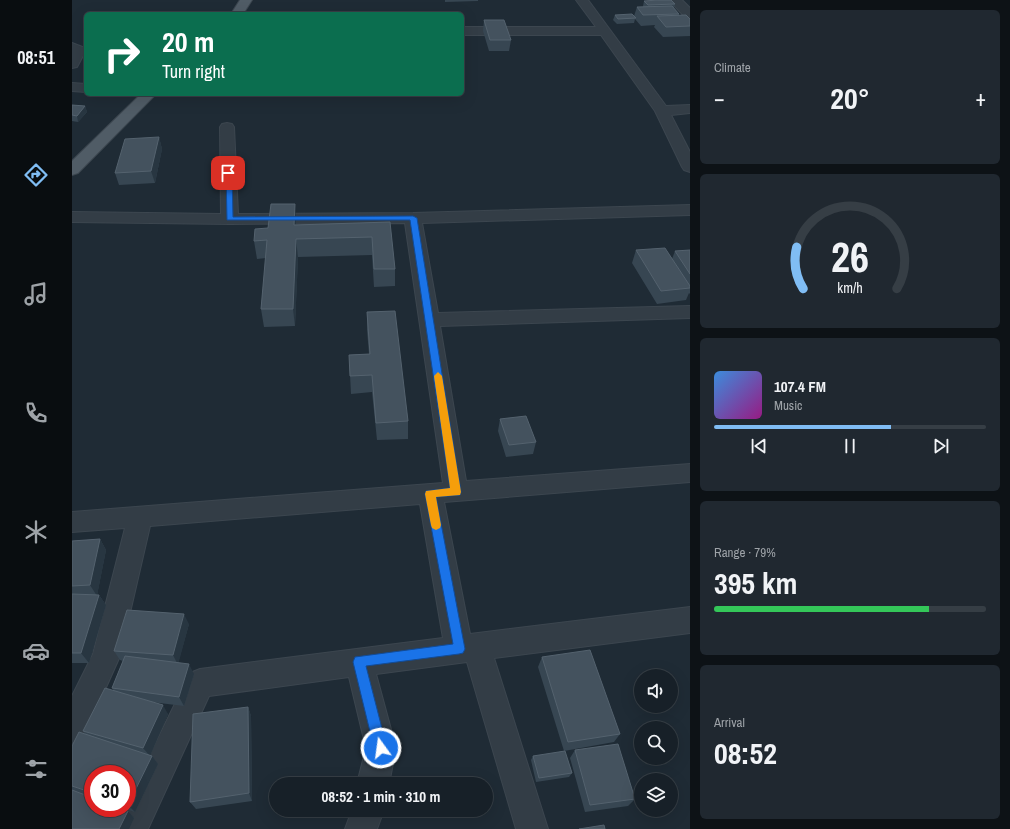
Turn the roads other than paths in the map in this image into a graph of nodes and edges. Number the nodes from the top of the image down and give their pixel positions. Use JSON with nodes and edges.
{"nodes":[{"id":1,"x":246,"y":0,"type":"edge"},
{"id":2,"x":582,"y":0,"type":"edge"},
{"id":3,"x":675,"y":0,"type":"edge"},
{"id":4,"x":238,"y":12,"type":"edge"},
{"id":5,"x":690,"y":15,"type":"edge"},
{"id":6,"x":464,"y":30,"type":"edge"},
{"id":7,"x":603,"y":31,"type":"junction"},
{"id":8,"x":72,"y":47,"type":"edge"},
{"id":9,"x":72,"y":64,"type":"edge"},
{"id":10,"x":72,"y":87,"type":"edge"},
{"id":11,"x":84,"y":88,"type":"edge"},
{"id":12,"x":147,"y":96,"type":"edge"},
{"id":13,"x":690,"y":109,"type":"edge"},
{"id":14,"x":662,"y":111,"type":"junction"},
{"id":15,"x":227,"y":127,"type":"dead end"},
{"id":16,"x":690,"y":167,"type":"edge"},
{"id":17,"x":72,"y":170,"type":"edge"},
{"id":18,"x":690,"y":210,"type":"edge"},
{"id":19,"x":72,"y":217,"type":"edge"},
{"id":20,"x":413,"y":218,"type":"junction"},
{"id":21,"x":230,"y":219,"type":"junction"},
{"id":22,"x":690,"y":312,"type":"edge"},
{"id":23,"x":430,"y":320,"type":"junction"},
{"id":24,"x":690,"y":473,"type":"edge"},
{"id":25,"x":456,"y":492,"type":"junction"},
{"id":26,"x":430,"y":494,"type":"junction"},
{"id":27,"x":140,"y":517,"type":"junction"},
{"id":28,"x":72,"y":522,"type":"edge"},
{"id":29,"x":690,"y":620,"type":"edge"},
{"id":30,"x":468,"y":648,"type":"junction"},
{"id":31,"x":359,"y":662,"type":"junction"},
{"id":32,"x":72,"y":728,"type":"edge"},
{"id":33,"x":375,"y":777,"type":"edge"},
{"id":34,"x":365,"y":817,"type":"edge"},
{"id":35,"x":131,"y":829,"type":"edge"},
{"id":36,"x":361,"y":829,"type":"edge"},
{"id":37,"x":532,"y":829,"type":"edge"}],
"edges":[{"from":1,"to":4,"type":"main road"},
{"from":2,"to":7,"type":"street"},
{"from":3,"to":5,"type":"street"},
{"from":6,"to":7,"type":"street"},
{"from":7,"to":14,"type":"street"},
{"from":8,"to":9,"type":"street"},
{"from":10,"to":11,"type":"street"},
{"from":12,"to":17,"type":"main road"},
{"from":13,"to":14,"type":"street"},
{"from":14,"to":16,"type":"street"},
{"from":15,"to":21,"type":"street"},
{"from":18,"to":20,"type":"street"},
{"from":19,"to":21,"type":"street"},
{"from":20,"to":21,"type":"street"},
{"from":20,"to":23,"type":"street"},
{"from":22,"to":23,"type":"street"},
{"from":23,"to":25,"type":"street"},
{"from":24,"to":25,"type":"street"},
{"from":25,"to":26,"type":"street"},
{"from":26,"to":27,"type":"street"},
{"from":26,"to":30,"type":"street"},
{"from":27,"to":28,"type":"street"},
{"from":27,"to":32,"type":"street"},
{"from":29,"to":30,"type":"street"},
{"from":30,"to":31,"type":"street"},
{"from":30,"to":37,"type":"street"},
{"from":31,"to":33,"type":"street"},
{"from":31,"to":35,"type":"street"},
{"from":34,"to":36,"type":"street"}]}
